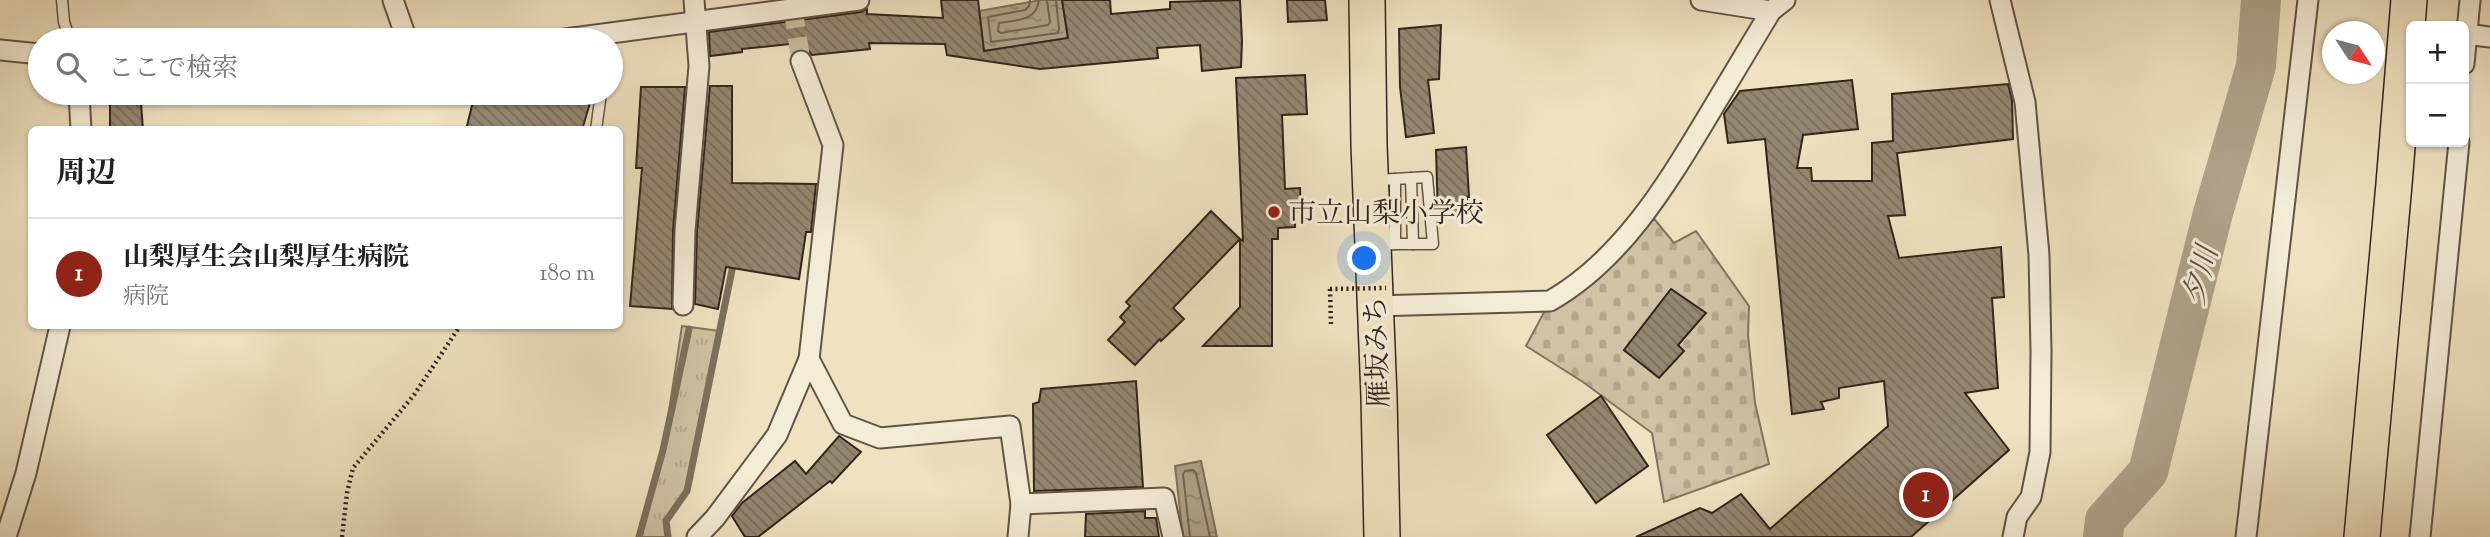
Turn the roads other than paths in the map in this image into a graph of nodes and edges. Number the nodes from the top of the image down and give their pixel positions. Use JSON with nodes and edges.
{"nodes":[{"id":1,"x":62,"y":0,"type":"edge"},
{"id":2,"x":393,"y":0,"type":"edge"},
{"id":3,"x":694,"y":0,"type":"edge"},
{"id":4,"x":859,"y":0,"type":"edge"},
{"id":5,"x":1367,"y":0,"type":"edge"},
{"id":6,"x":1701,"y":0,"type":"edge"},
{"id":7,"x":2000,"y":0,"type":"edge"},
{"id":8,"x":2308,"y":0,"type":"edge"},
{"id":9,"x":2409,"y":0,"type":"edge"},
{"id":10,"x":2470,"y":0,"type":"edge"},
{"id":11,"x":1778,"y":6,"type":"edge"},
{"id":12,"x":2468,"y":21,"type":"edge"},
{"id":13,"x":697,"y":22,"type":"junction"},
{"id":14,"x":66,"y":28,"type":"edge"},
{"id":15,"x":403,"y":28,"type":"edge"},
{"id":16,"x":2469,"y":34,"type":"edge"},
{"id":17,"x":623,"y":35,"type":"edge"},
{"id":18,"x":2490,"y":37,"type":"edge"},
{"id":19,"x":0,"y":50,"type":"edge"},
{"id":20,"x":28,"y":53,"type":"edge"},
{"id":21,"x":801,"y":61,"type":"tunnel mouth"},
{"id":22,"x":80,"y":105,"type":"edge"},
{"id":23,"x":599,"y":105,"type":"edge"},
{"id":24,"x":81,"y":126,"type":"edge"},
{"id":25,"x":597,"y":126,"type":"edge"},
{"id":26,"x":2459,"y":147,"type":"edge"},
{"id":27,"x":1411,"y":178,"type":"junction"},
{"id":28,"x":1383,"y":179,"type":"junction"},
{"id":29,"x":1384,"y":244,"type":"junction"},
{"id":30,"x":1413,"y":244,"type":"junction"},
{"id":31,"x":1380,"y":297,"type":"junction"},
{"id":32,"x":683,"y":305,"type":"dead end"},
{"id":33,"x":59,"y":329,"type":"edge"},
{"id":34,"x":809,"y":359,"type":"junction"},
{"id":35,"x":2378,"y":360,"type":"junction"},
{"id":36,"x":1021,"y":504,"type":"junction"},
{"id":37,"x":6,"y":537,"type":"edge"},
{"id":38,"x":697,"y":537,"type":"edge"},
{"id":39,"x":1018,"y":537,"type":"edge"},
{"id":40,"x":1174,"y":537,"type":"edge"},
{"id":41,"x":1382,"y":537,"type":"edge"},
{"id":42,"x":2013,"y":537,"type":"edge"},
{"id":43,"x":2246,"y":537,"type":"edge"},
{"id":44,"x":2362,"y":537,"type":"edge"},
{"id":45,"x":2373,"y":537,"type":"edge"},
{"id":46,"x":2420,"y":537,"type":"edge"}],
"edges":[{"from":1,"to":14,"type":"lane"},
{"from":2,"to":15,"type":"street"},
{"from":3,"to":13,"type":"street"},
{"from":4,"to":13,"type":"street"},
{"from":5,"to":28,"type":"highway","name":"雁坂みち"},
{"from":6,"to":11,"type":"street"},
{"from":7,"to":42,"type":"street"},
{"from":8,"to":43,"type":"street"},
{"from":9,"to":35,"type":"highway"},
{"from":10,"to":12,"type":"street"},
{"from":11,"to":31,"type":"street"},
{"from":13,"to":17,"type":"street"},
{"from":13,"to":32,"type":"street"},
{"from":16,"to":18,"type":"street"},
{"from":19,"to":20,"type":"street"},
{"from":21,"to":34,"type":"street"},
{"from":22,"to":24,"type":"street"},
{"from":23,"to":25,"type":"lane"},
{"from":26,"to":46,"type":"street"},
{"from":27,"to":28,"type":"lane"},
{"from":27,"to":30,"type":"lane"},
{"from":27,"to":30,"type":"lane"},
{"from":28,"to":29,"type":"highway","name":"雁坂みち"},
{"from":29,"to":30,"type":"lane"},
{"from":29,"to":31,"type":"highway","name":"雁坂みち"},
{"from":31,"to":41,"type":"highway","name":"雁坂みち"},
{"from":33,"to":37,"type":"street"},
{"from":34,"to":36,"type":"street"},
{"from":34,"to":38,"type":"street"},
{"from":35,"to":44,"type":"highway"},
{"from":35,"to":45,"type":"highway"},
{"from":36,"to":39,"type":"street"},
{"from":36,"to":40,"type":"street"}]}
